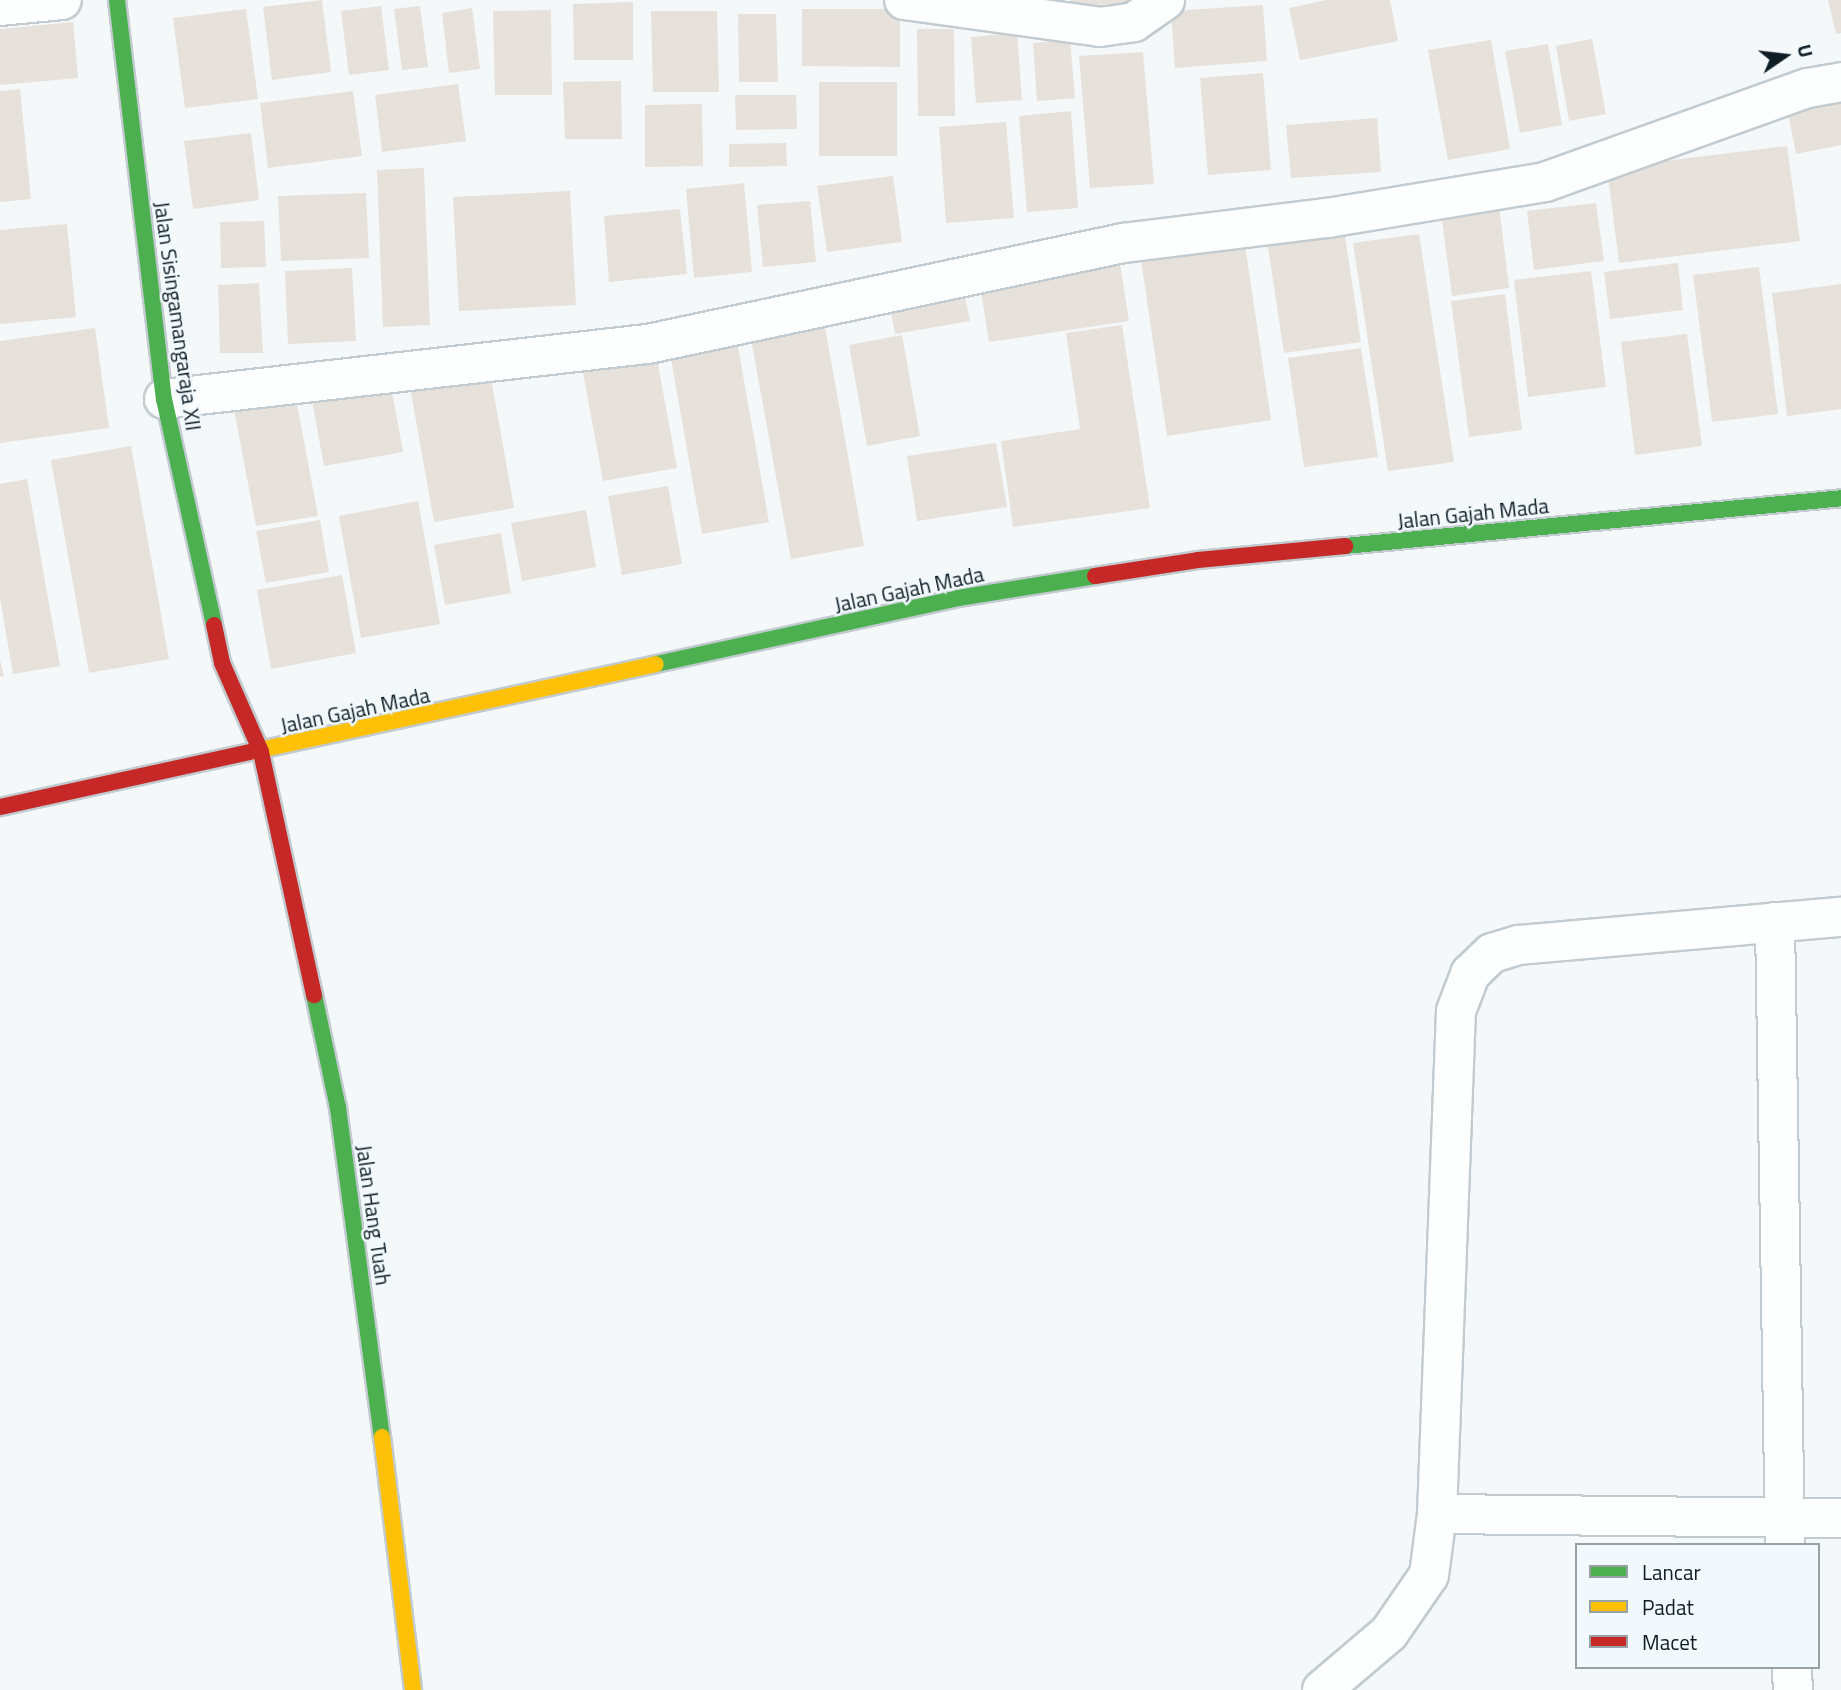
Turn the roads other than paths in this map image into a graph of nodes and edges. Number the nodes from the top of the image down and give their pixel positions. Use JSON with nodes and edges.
{"nodes":[{"id":1,"x":62,"y":0,"type":"edge"},
{"id":2,"x":117,"y":0,"type":"edge"},
{"id":3,"x":904,"y":0,"type":"edge"},
{"id":4,"x":1162,"y":3,"type":"edge"},
{"id":5,"x":0,"y":6,"type":"edge"},
{"id":6,"x":1841,"y":82,"type":"edge"},
{"id":7,"x":164,"y":398,"type":"junction"},
{"id":8,"x":1841,"y":498,"type":"edge"},
{"id":9,"x":261,"y":752,"type":"junction"},
{"id":10,"x":0,"y":807,"type":"edge"},
{"id":11,"x":1841,"y":916,"type":"edge"},
{"id":12,"x":1775,"y":922,"type":"junction"},
{"id":13,"x":1437,"y":1514,"type":"junction"},
{"id":14,"x":1841,"y":1518,"type":"edge"},
{"id":15,"x":1784,"y":1531,"type":"edge"},
{"id":16,"x":1792,"y":1669,"type":"edge"},
{"id":17,"x":413,"y":1690,"type":"edge"},
{"id":18,"x":1322,"y":1690,"type":"edge"},
{"id":19,"x":1793,"y":1690,"type":"edge"}],
"edges":[{"from":1,"to":5,"type":"street"},
{"from":2,"to":7,"type":"main road","name":"Jalan Sisingamangaraja XII"},
{"from":3,"to":4,"type":"street"},
{"from":6,"to":7,"type":"street"},
{"from":7,"to":9,"type":"main road","name":"Jalan Sisingamangaraja XII"},
{"from":8,"to":9,"type":"main road","name":"Jalan Gajah Mada"},
{"from":9,"to":10,"type":"main road","name":"Jalan Gajah Mada"},
{"from":9,"to":17,"type":"main road","name":"Jalan Hang Tuah"},
{"from":11,"to":12,"type":"street"},
{"from":12,"to":13,"type":"street"},
{"from":12,"to":15,"type":"street"},
{"from":13,"to":15,"type":"street"},
{"from":13,"to":18,"type":"street"},
{"from":14,"to":15,"type":"street"},
{"from":16,"to":19,"type":"street"}]}
